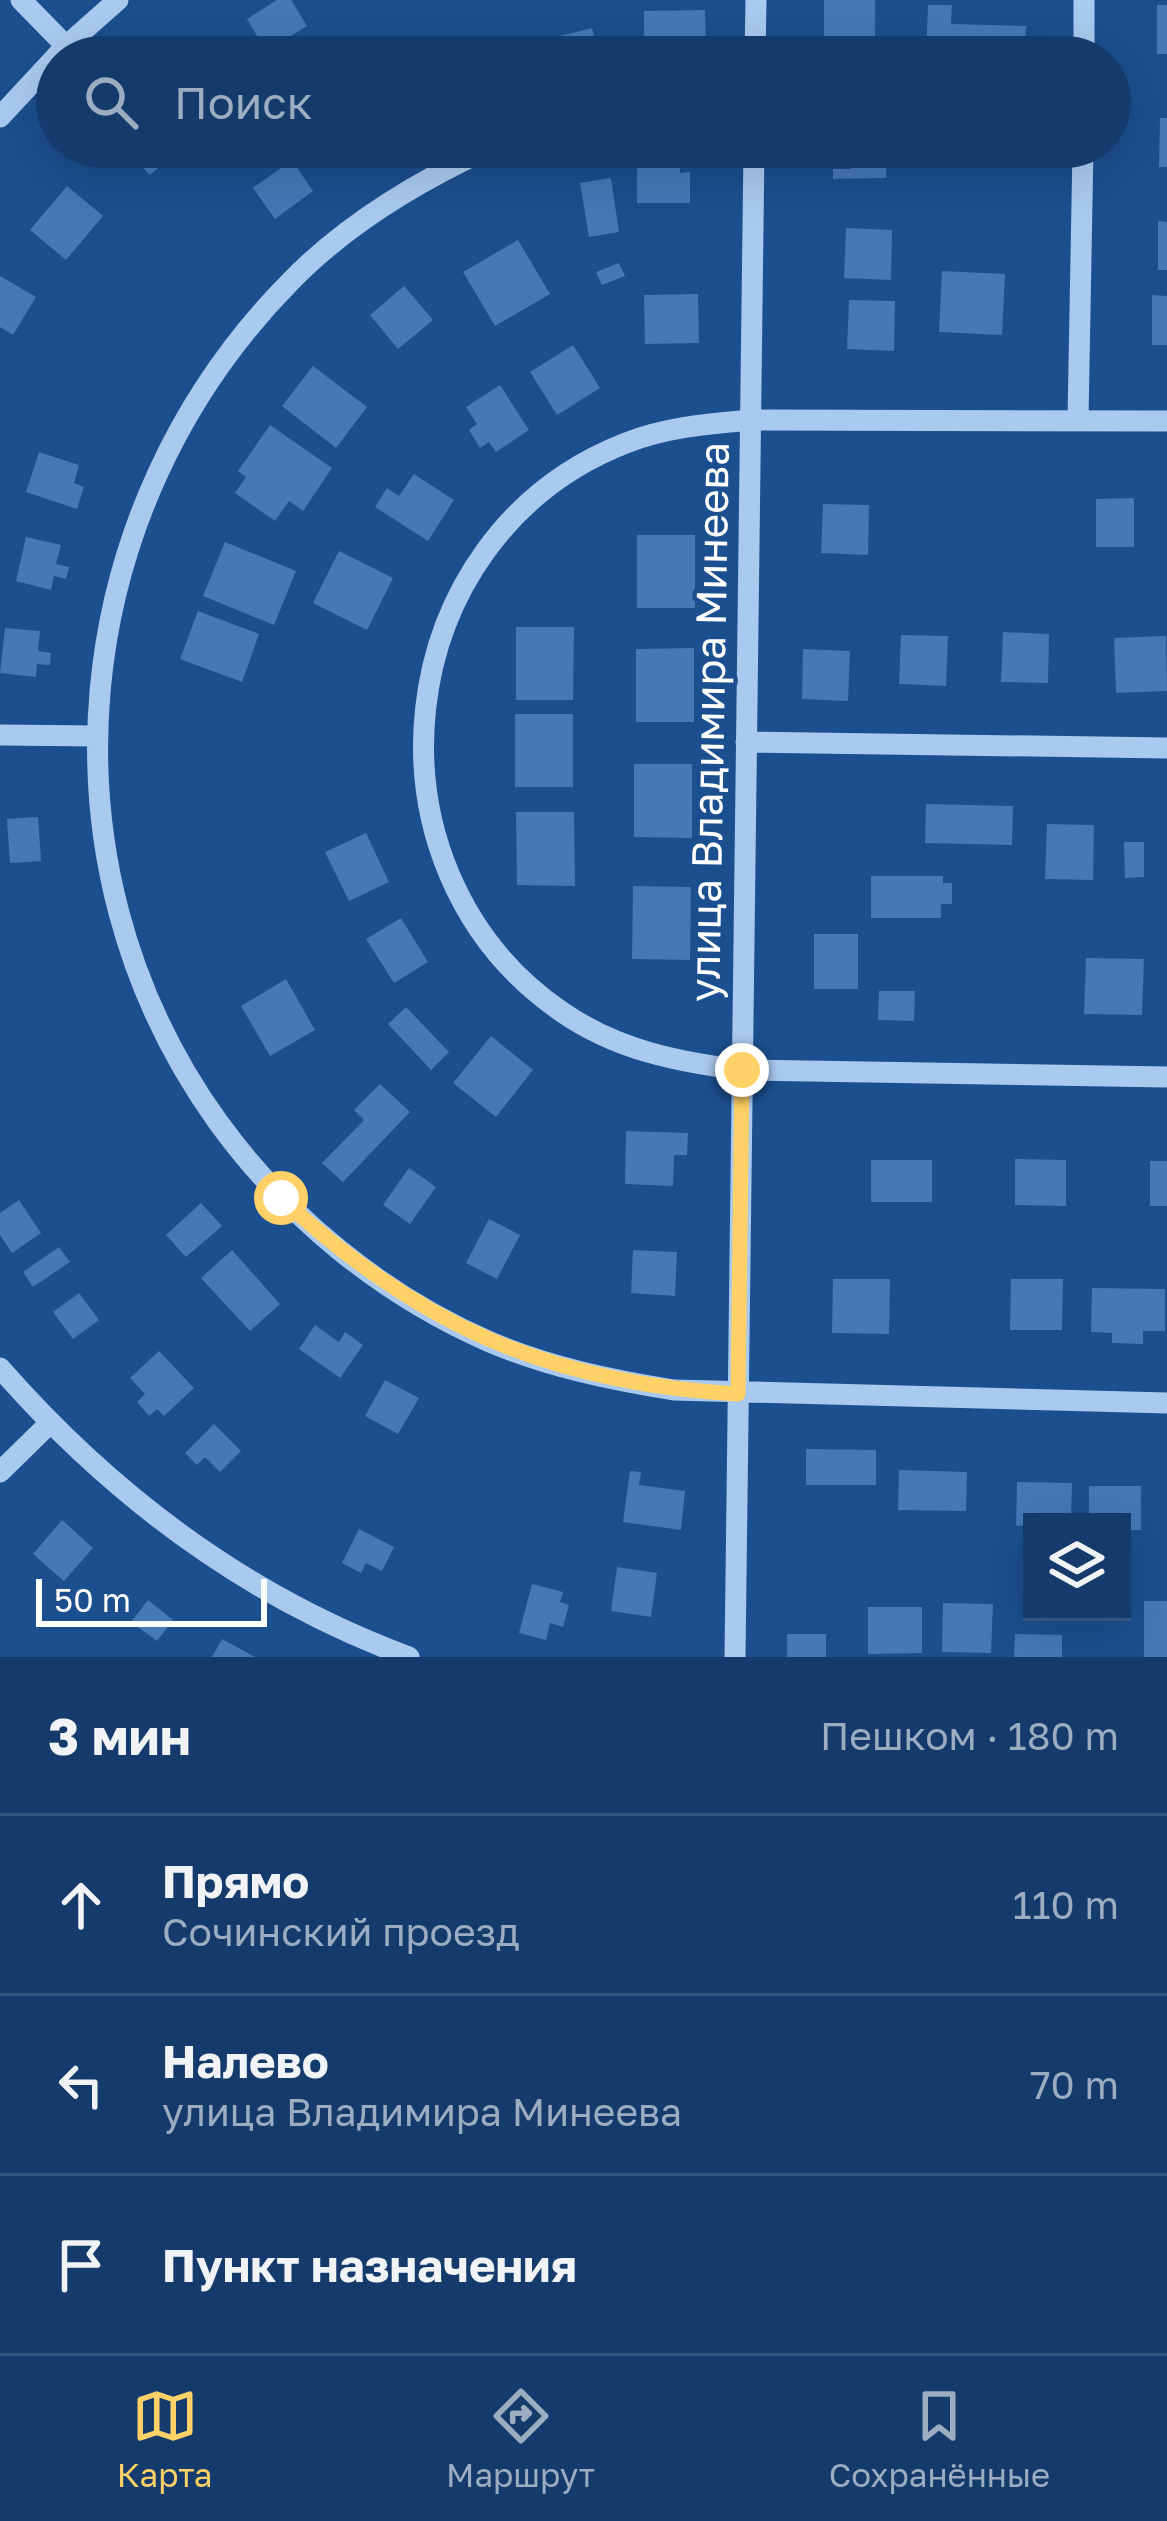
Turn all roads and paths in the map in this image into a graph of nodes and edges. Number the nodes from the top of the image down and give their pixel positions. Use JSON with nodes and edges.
{"nodes":[{"id":1,"x":21,"y":0,"type":"edge"},
{"id":2,"x":118,"y":0,"type":"edge"},
{"id":3,"x":756,"y":0,"type":"edge"},
{"id":4,"x":1084,"y":0,"type":"edge"},
{"id":5,"x":56,"y":36,"type":"edge"},
{"id":6,"x":77,"y":36,"type":"edge"},
{"id":7,"x":755,"y":36,"type":"edge"},
{"id":8,"x":1084,"y":36,"type":"edge"},
{"id":9,"x":36,"y":78,"type":"edge"},
{"id":10,"x":0,"y":117,"type":"edge"},
{"id":11,"x":452,"y":168,"type":"edge"},
{"id":12,"x":754,"y":168,"type":"edge"},
{"id":13,"x":1083,"y":168,"type":"edge"},
{"id":14,"x":751,"y":420,"type":"junction"},
{"id":15,"x":1078,"y":420,"type":"junction"},
{"id":16,"x":1167,"y":421,"type":"edge"},
{"id":17,"x":0,"y":735,"type":"edge"},
{"id":18,"x":97,"y":736,"type":"junction"},
{"id":19,"x":746,"y":742,"type":"junction"},
{"id":20,"x":1167,"y":748,"type":"edge"},
{"id":21,"x":742,"y":1070,"type":"junction"},
{"id":22,"x":1167,"y":1077,"type":"edge"},
{"id":23,"x":0,"y":1368,"type":"edge"},
{"id":24,"x":738,"y":1394,"type":"junction"},
{"id":25,"x":1167,"y":1403,"type":"edge"},
{"id":26,"x":49,"y":1424,"type":"junction"},
{"id":27,"x":0,"y":1472,"type":"edge"},
{"id":28,"x":409,"y":1657,"type":"edge"},
{"id":29,"x":735,"y":1657,"type":"edge"}],
"edges":[{"from":1,"to":5,"type":"street"},
{"from":2,"to":6,"type":"street"},
{"from":3,"to":7,"type":"street"},
{"from":4,"to":8,"type":"street"},
{"from":9,"to":10,"type":"street"},
{"from":11,"to":18,"type":"street"},
{"from":12,"to":14,"type":"street","name":"улица Владимира Минеева"},
{"from":13,"to":15,"type":"street"},
{"from":14,"to":15,"type":"street"},
{"from":14,"to":19,"type":"street","name":"улица Владимира Минеева"},
{"from":14,"to":21,"type":"street"},
{"from":15,"to":16,"type":"street"},
{"from":17,"to":18,"type":"street"},
{"from":18,"to":24,"type":"street"},
{"from":19,"to":20,"type":"street"},
{"from":19,"to":21,"type":"street","name":"улица Владимира Минеева"},
{"from":21,"to":22,"type":"street"},
{"from":21,"to":24,"type":"street","name":"улица Владимира Минеева"},
{"from":23,"to":26,"type":"street"},
{"from":24,"to":25,"type":"street"},
{"from":24,"to":29,"type":"street","name":"улица Владимира Минеева"},
{"from":26,"to":27,"type":"street"},
{"from":26,"to":28,"type":"street"}]}
